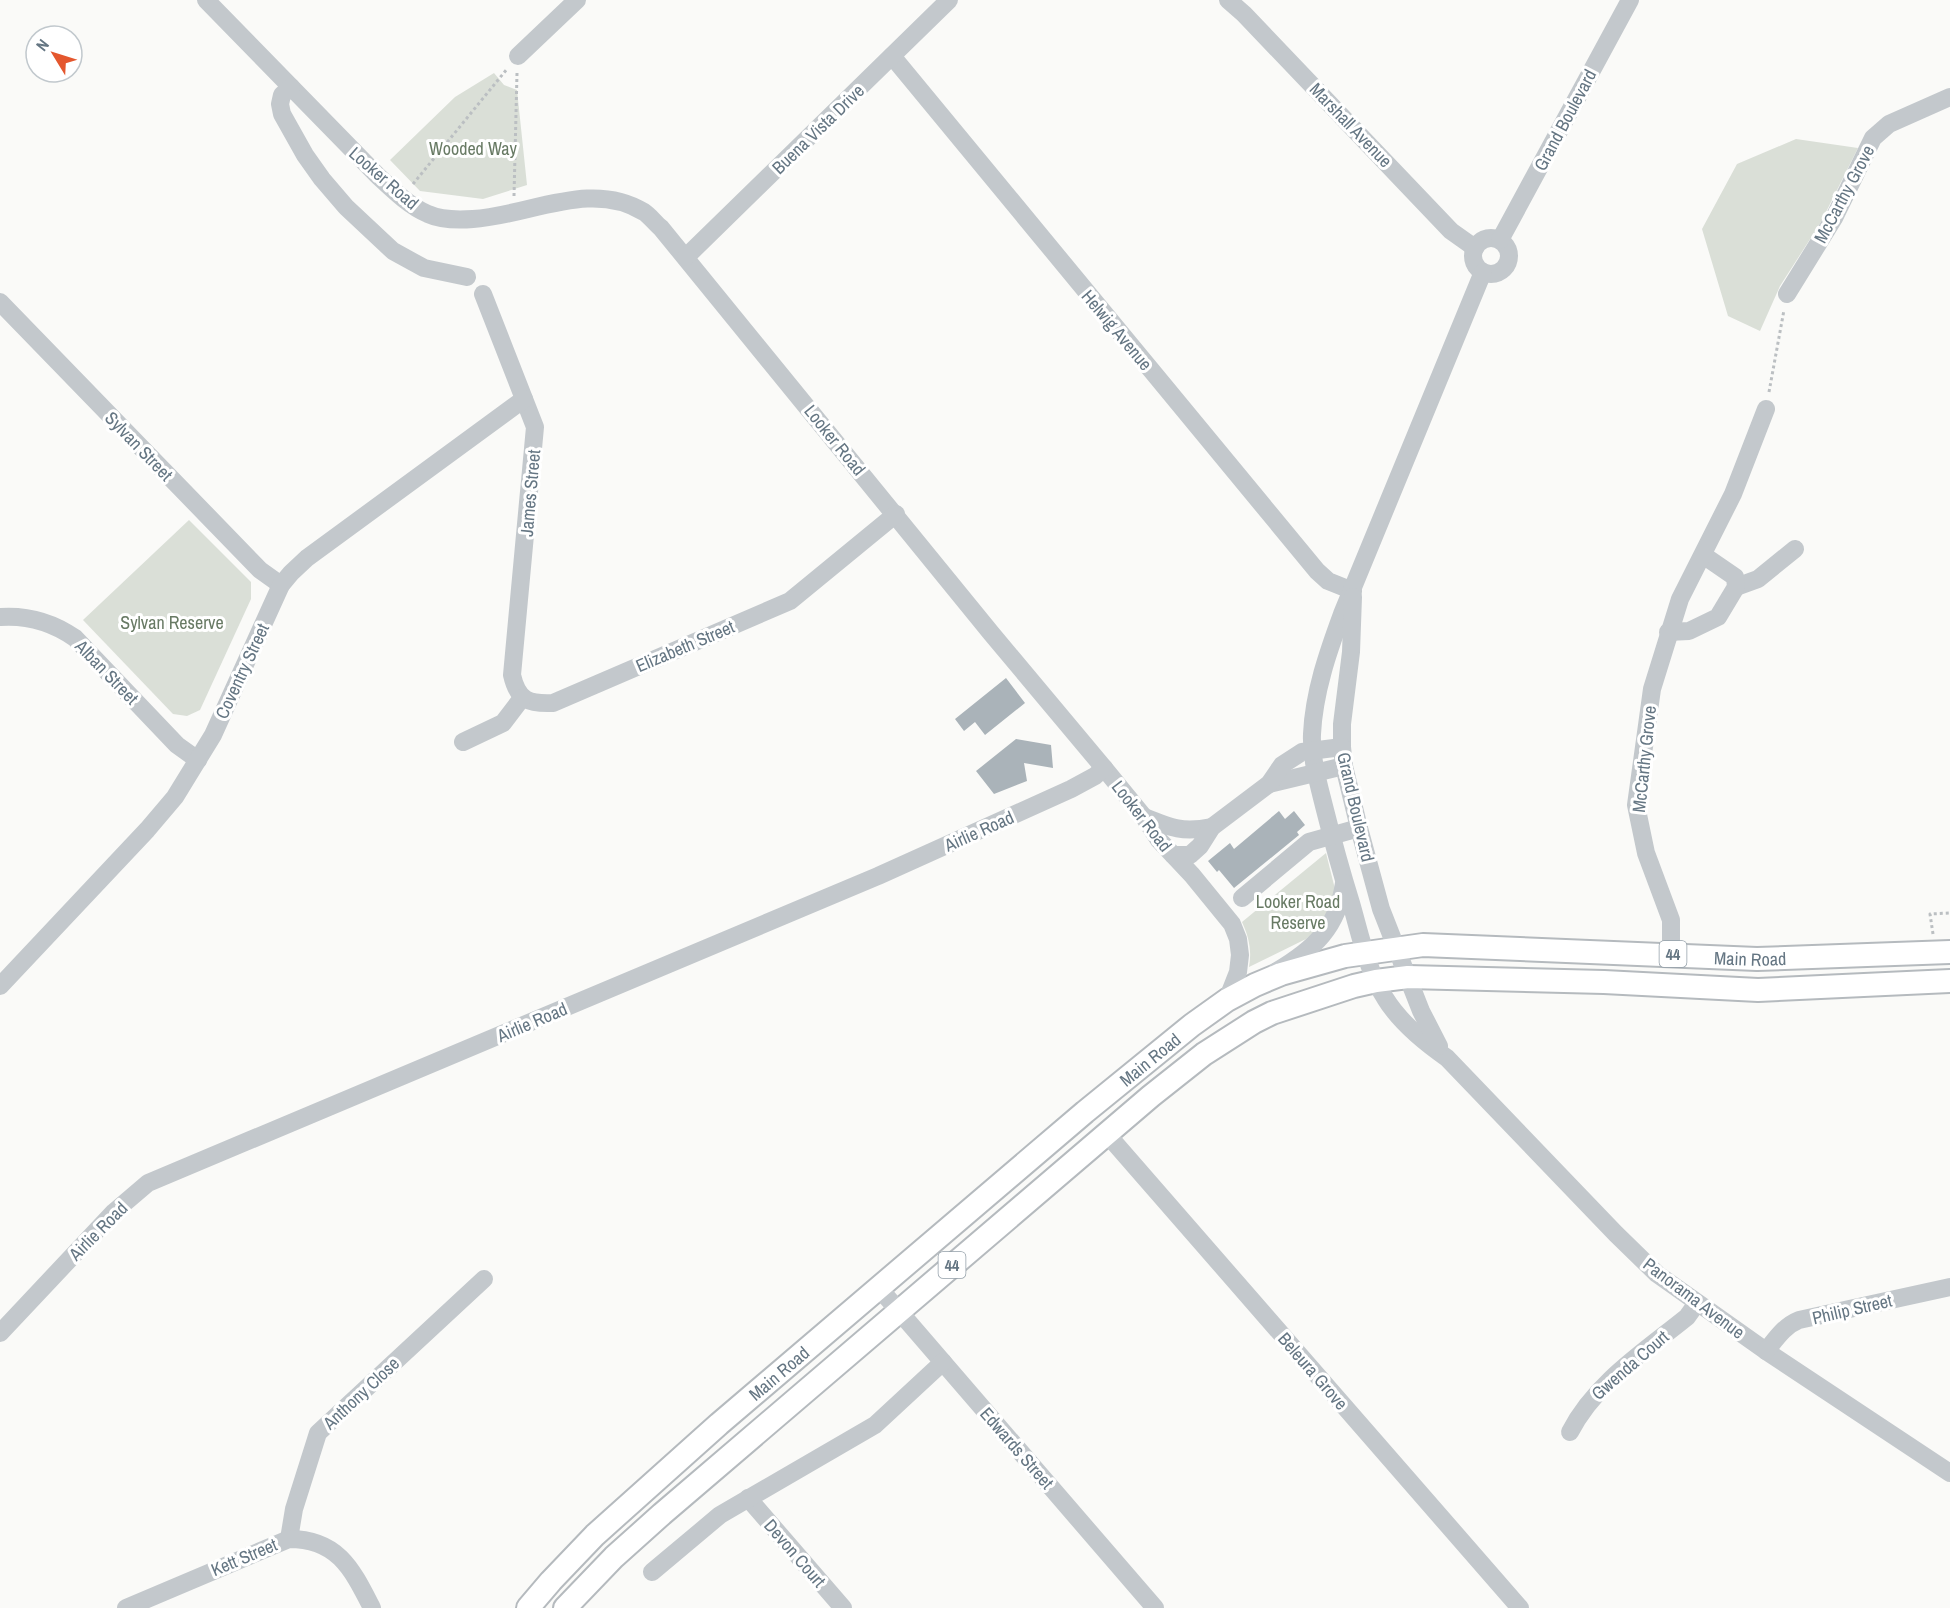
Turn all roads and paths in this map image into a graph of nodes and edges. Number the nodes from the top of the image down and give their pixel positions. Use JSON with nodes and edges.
{"nodes":[{"id":1,"x":206,"y":0,"type":"edge"},
{"id":2,"x":577,"y":0,"type":"edge"},
{"id":3,"x":949,"y":0,"type":"edge"},
{"id":4,"x":1228,"y":0,"type":"edge"},
{"id":5,"x":1630,"y":0,"type":"edge"},
{"id":6,"x":518,"y":56,"type":"junction"},
{"id":7,"x":892,"y":56,"type":"junction"},
{"id":8,"x":291,"y":87,"type":"junction"},
{"id":9,"x":1950,"y":97,"type":"edge"},
{"id":10,"x":402,"y":197,"type":"junction"},
{"id":11,"x":514,"y":213,"type":"junction"},
{"id":12,"x":1500,"y":240,"type":"junction"},
{"id":13,"x":1475,"y":248,"type":"junction"},
{"id":14,"x":686,"y":257,"type":"junction"},
{"id":15,"x":1484,"y":272,"type":"junction"},
{"id":16,"x":467,"y":277,"type":"dead end"},
{"id":17,"x":483,"y":294,"type":"dead end"},
{"id":18,"x":1787,"y":294,"type":"joint"},
{"id":19,"x":0,"y":302,"type":"edge"},
{"id":20,"x":524,"y":399,"type":"junction"},
{"id":21,"x":1766,"y":409,"type":"joint"},
{"id":22,"x":896,"y":514,"type":"junction"},
{"id":23,"x":1795,"y":549,"type":"dead end"},
{"id":24,"x":1703,"y":555,"type":"junction"},
{"id":25,"x":281,"y":585,"type":"junction"},
{"id":26,"x":1736,"y":587,"type":"junction"},
{"id":27,"x":1353,"y":591,"type":"junction"},
{"id":28,"x":0,"y":617,"type":"edge"},
{"id":29,"x":1668,"y":632,"type":"junction"},
{"id":30,"x":522,"y":698,"type":"junction"},
{"id":31,"x":463,"y":742,"type":"dead end"},
{"id":32,"x":1342,"y":747,"type":"junction"},
{"id":33,"x":1313,"y":750,"type":"junction"},
{"id":34,"x":198,"y":760,"type":"junction"},
{"id":35,"x":1344,"y":766,"type":"junction"},
{"id":36,"x":1104,"y":768,"type":"junction"},
{"id":37,"x":1316,"y":773,"type":"junction"},
{"id":38,"x":1269,"y":784,"type":"junction"},
{"id":39,"x":1144,"y":817,"type":"junction"},
{"id":40,"x":1212,"y":827,"type":"junction"},
{"id":41,"x":1359,"y":828,"type":"junction"},
{"id":42,"x":1332,"y":835,"type":"junction"},
{"id":43,"x":1173,"y":855,"type":"junction"},
{"id":44,"x":1344,"y":882,"type":"junction"},
{"id":45,"x":1242,"y":898,"type":"dead end"},
{"id":46,"x":1950,"y":913,"type":"edge"},
{"id":47,"x":1396,"y":947,"type":"junction"},
{"id":48,"x":1365,"y":952,"type":"junction"},
{"id":49,"x":1943,"y":953,"type":"edge"},
{"id":50,"x":1671,"y":954,"type":"junction"},
{"id":51,"x":1408,"y":976,"type":"junction"},
{"id":52,"x":1376,"y":981,"type":"junction"},
{"id":53,"x":1950,"y":981,"type":"edge"},
{"id":54,"x":1255,"y":984,"type":"junction"},
{"id":55,"x":0,"y":986,"type":"edge"},
{"id":56,"x":1227,"y":1000,"type":"junction"},
{"id":57,"x":1447,"y":1058,"type":"junction"},
{"id":58,"x":1106,"y":1133,"type":"junction"},
{"id":59,"x":484,"y":1279,"type":"dead end"},
{"id":60,"x":1950,"y":1287,"type":"edge"},
{"id":61,"x":879,"y":1288,"type":"junction"},
{"id":62,"x":1697,"y":1303,"type":"junction"},
{"id":63,"x":899,"y":1310,"type":"junction"},
{"id":64,"x":0,"y":1333,"type":"edge"},
{"id":65,"x":1766,"y":1351,"type":"junction"},
{"id":66,"x":942,"y":1362,"type":"junction"},
{"id":67,"x":1570,"y":1432,"type":"dead end"},
{"id":68,"x":1950,"y":1473,"type":"edge"},
{"id":69,"x":748,"y":1498,"type":"junction"},
{"id":70,"x":289,"y":1539,"type":"junction"},
{"id":71,"x":652,"y":1572,"type":"dead end"},
{"id":72,"x":126,"y":1608,"type":"edge"},
{"id":73,"x":372,"y":1608,"type":"edge"},
{"id":74,"x":528,"y":1608,"type":"edge"},
{"id":75,"x":565,"y":1608,"type":"edge"},
{"id":76,"x":843,"y":1608,"type":"edge"},
{"id":77,"x":1155,"y":1608,"type":"edge"},
{"id":78,"x":1520,"y":1608,"type":"edge"}],
"edges":[{"from":1,"to":8,"type":"street","name":"Looker Road"},
{"from":2,"to":6,"type":"street"},
{"from":3,"to":7,"type":"street","name":"Buena Vista Drive"},
{"from":4,"to":13,"type":"street","name":"Marshall Avenue"},
{"from":5,"to":12,"type":"street","name":"Grand Boulevard"},
{"from":6,"to":10,"type":"path"},
{"from":6,"to":11,"type":"path"},
{"from":7,"to":14,"type":"street","name":"Buena Vista Drive"},
{"from":7,"to":27,"type":"street","name":"Helwig Avenue"},
{"from":8,"to":10,"type":"street","name":"Looker Road"},
{"from":8,"to":16,"type":"street"},
{"from":9,"to":18,"type":"street","name":"McCarthy Grove"},
{"from":10,"to":11,"type":"street","name":"Looker Road"},
{"from":11,"to":14,"type":"street","name":"Looker Road"},
{"from":12,"to":13,"type":"street"},
{"from":12,"to":15,"type":"street"},
{"from":13,"to":15,"type":"street"},
{"from":14,"to":22,"type":"street","name":"Looker Road"},
{"from":15,"to":27,"type":"street","name":"Grand Boulevard"},
{"from":17,"to":20,"type":"street","name":"James Street"},
{"from":18,"to":21,"type":"path"},
{"from":19,"to":25,"type":"street","name":"Sylvan Street"},
{"from":20,"to":25,"type":"street","name":"Coventry Street"},
{"from":20,"to":30,"type":"street","name":"James Street"},
{"from":21,"to":24,"type":"street","name":"McCarthy Grove"},
{"from":22,"to":30,"type":"street","name":"Elizabeth Street"},
{"from":22,"to":36,"type":"street","name":"Looker Road"},
{"from":23,"to":26,"type":"street"},
{"from":24,"to":26,"type":"street"},
{"from":24,"to":29,"type":"street","name":"McCarthy Grove"},
{"from":25,"to":34,"type":"street","name":"Coventry Street"},
{"from":26,"to":29,"type":"street"},
{"from":27,"to":32,"type":"street","name":"Grand Boulevard"},
{"from":27,"to":33,"type":"street","name":"Grand Boulevard"},
{"from":28,"to":34,"type":"street","name":"Alban Street"},
{"from":29,"to":50,"type":"street","name":"McCarthy Grove"},
{"from":30,"to":31,"type":"street"},
{"from":32,"to":33,"type":"street"},
{"from":32,"to":35,"type":"street","name":"Grand Boulevard"},
{"from":33,"to":37,"type":"street","name":"Grand Boulevard"},
{"from":33,"to":38,"type":"street"},
{"from":34,"to":55,"type":"street","name":"Coventry Street"},
{"from":35,"to":37,"type":"street"},
{"from":35,"to":41,"type":"street","name":"Grand Boulevard"},
{"from":36,"to":39,"type":"street","name":"Looker Road"},
{"from":36,"to":64,"type":"street","name":"Airlie Road"},
{"from":37,"to":38,"type":"street"},
{"from":37,"to":42,"type":"street","name":"Grand Boulevard"},
{"from":38,"to":40,"type":"street"},
{"from":39,"to":40,"type":"street"},
{"from":39,"to":43,"type":"street","name":"Looker Road"},
{"from":40,"to":43,"type":"street"},
{"from":41,"to":42,"type":"street"},
{"from":41,"to":47,"type":"street","name":"Grand Boulevard"},
{"from":42,"to":44,"type":"street","name":"Grand Boulevard"},
{"from":42,"to":45,"type":"street"},
{"from":43,"to":56,"type":"street","name":"Looker Road"},
{"from":44,"to":48,"type":"street","name":"Grand Boulevard"},
{"from":44,"to":54,"type":"street"},
{"from":46,"to":49,"type":"path"},
{"from":47,"to":48,"type":"main road","name":"Main Road","number":"44"},
{"from":47,"to":50,"type":"main road","name":"Main Road","number":"44"},
{"from":47,"to":51,"type":"street","name":"Panorama Avenue"},
{"from":48,"to":52,"type":"street","name":"Grand Boulevard"},
{"from":48,"to":54,"type":"main road","name":"Main Road","number":"44"},
{"from":49,"to":50,"type":"main road","name":"Main Road","number":"44"},
{"from":51,"to":52,"type":"main road","name":"Main Road","number":"44"},
{"from":51,"to":53,"type":"main road","name":"Main Road","number":"44"},
{"from":51,"to":57,"type":"street","name":"Panorama Avenue"},
{"from":52,"to":57,"type":"street","name":"Panorama Avenue"},
{"from":52,"to":58,"type":"main road","name":"Main Road","number":"44"},
{"from":54,"to":56,"type":"main road","name":"Main Road","number":"44"},
{"from":56,"to":61,"type":"main road","name":"Main Road","number":"44"},
{"from":57,"to":62,"type":"street","name":"Panorama Avenue"},
{"from":58,"to":63,"type":"main road","name":"Main Road","number":"44"},
{"from":58,"to":78,"type":"street","name":"Beleura Grove"},
{"from":59,"to":70,"type":"street","name":"Anthony Close"},
{"from":60,"to":65,"type":"street","name":"Philip Street"},
{"from":61,"to":63,"type":"street","name":"Edwards Street"},
{"from":61,"to":74,"type":"main road","name":"Main Road","number":"44"},
{"from":62,"to":65,"type":"street","name":"Panorama Avenue"},
{"from":62,"to":67,"type":"street","name":"Gwenda Court"},
{"from":63,"to":66,"type":"street","name":"Edwards Street"},
{"from":63,"to":75,"type":"main road","name":"Main Road","number":"44"},
{"from":65,"to":68,"type":"street","name":"Panorama Avenue"},
{"from":66,"to":69,"type":"street"},
{"from":66,"to":77,"type":"street","name":"Edwards Street"},
{"from":69,"to":71,"type":"street"},
{"from":69,"to":76,"type":"street","name":"Devon Court"},
{"from":70,"to":72,"type":"street","name":"Kett Street"},
{"from":70,"to":73,"type":"street","name":"Kett Street"}]}
